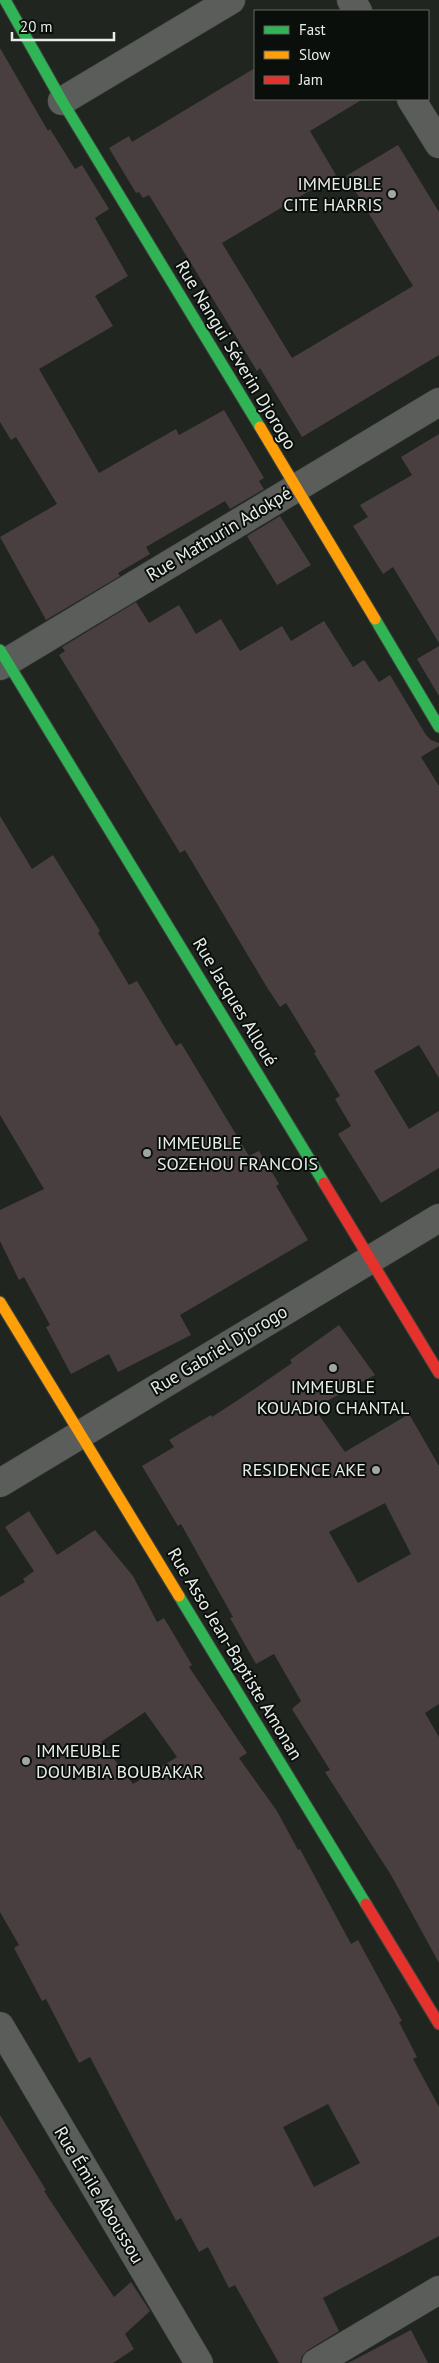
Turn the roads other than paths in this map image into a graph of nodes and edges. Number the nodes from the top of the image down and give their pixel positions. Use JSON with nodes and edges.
{"nodes":[{"id":1,"x":5,"y":0,"type":"edge"},
{"id":2,"x":231,"y":0,"type":"edge"},
{"id":3,"x":412,"y":100,"type":"edge"},
{"id":4,"x":62,"y":101,"type":"junction"},
{"id":5,"x":439,"y":144,"type":"edge"},
{"id":6,"x":439,"y":402,"type":"edge"},
{"id":7,"x":297,"y":488,"type":"junction"},
{"id":8,"x":2,"y":659,"type":"edge"},
{"id":9,"x":439,"y":727,"type":"edge"},
{"id":10,"x":439,"y":1218,"type":"edge"},
{"id":11,"x":370,"y":1260,"type":"junction"},
{"id":12,"x":0,"y":1302,"type":"edge"},
{"id":13,"x":439,"y":1373,"type":"edge"},
{"id":14,"x":80,"y":1433,"type":"junction"},
{"id":15,"x":0,"y":1483,"type":"edge"},
{"id":16,"x":439,"y":2024,"type":"edge"},
{"id":17,"x":0,"y":2026,"type":"edge"},
{"id":18,"x":439,"y":2290,"type":"edge"},
{"id":19,"x":198,"y":2363,"type":"edge"},
{"id":20,"x":316,"y":2363,"type":"edge"}],
"edges":[{"from":1,"to":4,"type":"street","name":"Rue Nangui Séverin Djorogo"},
{"from":2,"to":4,"type":"street"},
{"from":3,"to":5,"type":"street"},
{"from":4,"to":7,"type":"street","name":"Rue Nangui Séverin Djorogo"},
{"from":6,"to":7,"type":"street","name":"Rue Mathurin Adokpé"},
{"from":7,"to":8,"type":"street","name":"Rue Mathurin Adokpé"},
{"from":7,"to":9,"type":"street","name":"Rue Nangui Séverin Djorogo"},
{"from":8,"to":11,"type":"street","name":"Rue Jacques Alloué"},
{"from":10,"to":11,"type":"street","name":"Rue Gabriel Djorogo"},
{"from":11,"to":13,"type":"street","name":"Rue Jacques Alloué"},
{"from":11,"to":14,"type":"street","name":"Rue Gabriel Djorogo"},
{"from":12,"to":14,"type":"street","name":"Rue Asso Jean-Baptiste Amonan"},
{"from":14,"to":15,"type":"street","name":"Rue Gabriel Djorogo"},
{"from":14,"to":16,"type":"street","name":"Rue Asso Jean-Baptiste Amonan"},
{"from":17,"to":19,"type":"street","name":"Rue Émile Aboussou"},
{"from":18,"to":20,"type":"street"}]}
